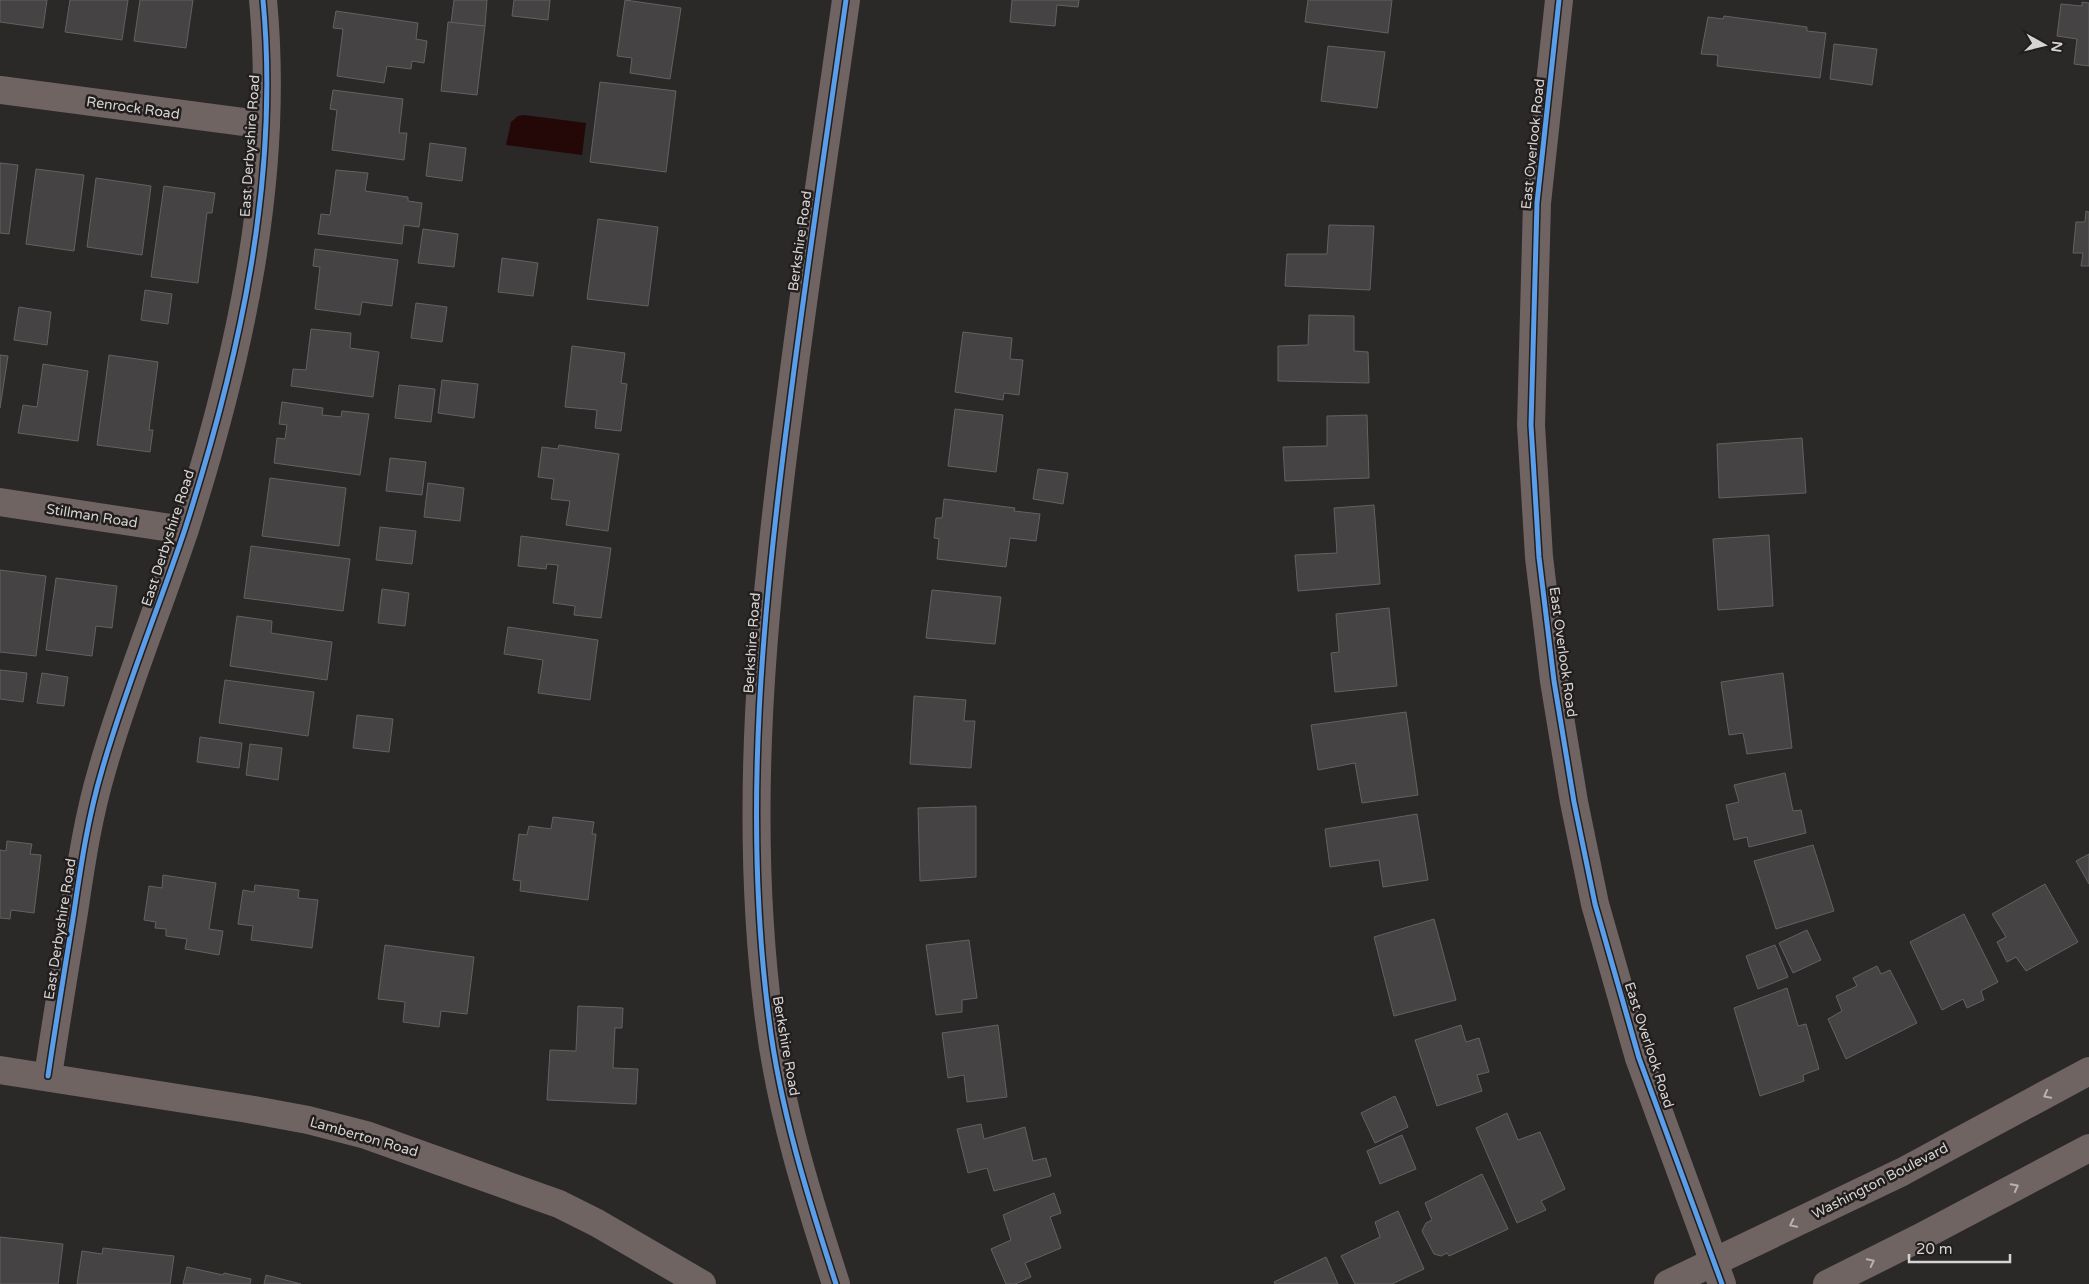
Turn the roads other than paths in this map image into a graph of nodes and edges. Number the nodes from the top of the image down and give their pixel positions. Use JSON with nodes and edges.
{"nodes":[{"id":1,"x":263,"y":0,"type":"edge"},
{"id":2,"x":846,"y":0,"type":"edge"},
{"id":3,"x":1559,"y":0,"type":"edge"},
{"id":4,"x":0,"y":90,"type":"edge"},
{"id":5,"x":266,"y":125,"type":"junction"},
{"id":6,"x":0,"y":502,"type":"edge"},
{"id":7,"x":184,"y":530,"type":"junction"},
{"id":8,"x":0,"y":1070,"type":"edge"},
{"id":9,"x":2089,"y":1071,"type":"edge"},
{"id":10,"x":48,"y":1076,"type":"junction"},
{"id":11,"x":2089,"y":1148,"type":"edge"},
{"id":12,"x":1718,"y":1273,"type":"edge"},
{"id":13,"x":702,"y":1284,"type":"edge"},
{"id":14,"x":836,"y":1284,"type":"edge"},
{"id":15,"x":1668,"y":1284,"type":"edge"},
{"id":16,"x":1827,"y":1284,"type":"edge"}],
"edges":[{"from":1,"to":5,"type":"street","name":"East Derbyshire Road"},
{"from":2,"to":14,"type":"street","name":"Berkshire Road"},
{"from":3,"to":12,"type":"street","name":"East Overlook Road"},
{"from":4,"to":5,"type":"street","name":"Renrock Road"},
{"from":5,"to":7,"type":"street","name":"East Derbyshire Road"},
{"from":6,"to":7,"type":"street","name":"Stillman Road"},
{"from":7,"to":10,"type":"street","name":"East Derbyshire Road"},
{"from":8,"to":10,"type":"street","name":"Lamberton Road"},
{"from":9,"to":12,"type":"street","name":"Washington Boulevard","one_way":true},
{"from":10,"to":13,"type":"street","name":"Lamberton Road"},
{"from":16,"to":11,"type":"street","one_way":true},
{"from":12,"to":15,"type":"street","name":"Washington Boulevard"}]}
